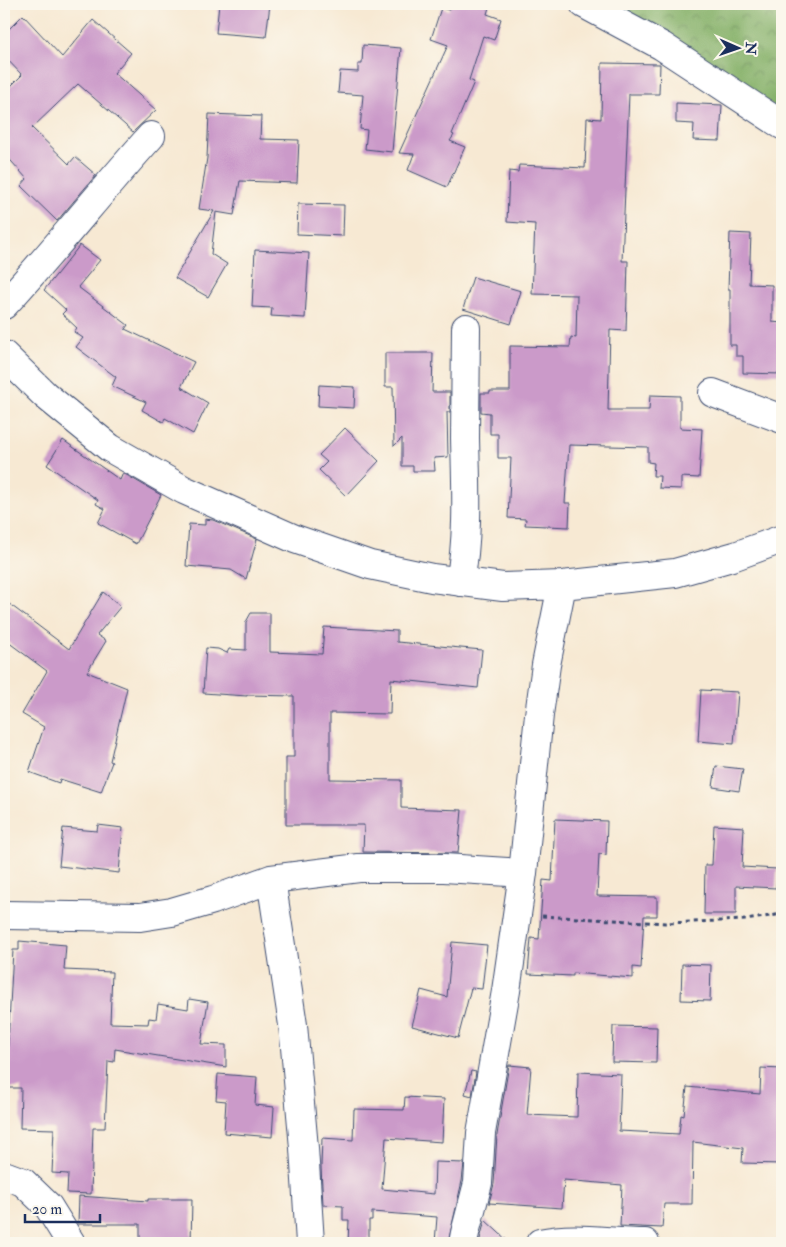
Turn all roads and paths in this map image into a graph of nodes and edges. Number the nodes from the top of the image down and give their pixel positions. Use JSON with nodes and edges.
{"nodes":[{"id":1,"x":584,"y":4,"type":"edge"},
{"id":2,"x":782,"y":125,"type":"edge"},
{"id":3,"x":151,"y":136,"type":"dead end"},
{"id":4,"x":4,"y":305,"type":"edge"},
{"id":5,"x":466,"y":328,"type":"dead end"},
{"id":6,"x":4,"y":355,"type":"edge"},
{"id":7,"x":713,"y":393,"type":"dead end"},
{"id":8,"x":782,"y":419,"type":"edge"},
{"id":9,"x":782,"y":539,"type":"edge"},
{"id":10,"x":460,"y":582,"type":"junction"},
{"id":11,"x":562,"y":585,"type":"junction"},
{"id":12,"x":523,"y":874,"type":"junction"},
{"id":13,"x":271,"y":879,"type":"junction"},
{"id":14,"x":782,"y":914,"type":"edge"},
{"id":15,"x":4,"y":915,"type":"edge"},
{"id":16,"x":516,"y":915,"type":"junction"},
{"id":17,"x":4,"y":1174,"type":"edge"},
{"id":18,"x":71,"y":1243,"type":"edge"},
{"id":19,"x":310,"y":1243,"type":"edge"},
{"id":20,"x":464,"y":1243,"type":"edge"},
{"id":21,"x":540,"y":1243,"type":"edge"},
{"id":22,"x":645,"y":1243,"type":"edge"}],
"edges":[{"from":1,"to":2,"type":"street"},
{"from":3,"to":4,"type":"street"},
{"from":5,"to":10,"type":"street"},
{"from":6,"to":10,"type":"street"},
{"from":7,"to":8,"type":"street"},
{"from":9,"to":11,"type":"street"},
{"from":10,"to":11,"type":"street"},
{"from":11,"to":12,"type":"street"},
{"from":12,"to":13,"type":"street"},
{"from":12,"to":16,"type":"street"},
{"from":13,"to":15,"type":"street"},
{"from":13,"to":19,"type":"street"},
{"from":14,"to":16,"type":"path"},
{"from":16,"to":20,"type":"street"},
{"from":17,"to":18,"type":"street"},
{"from":21,"to":22,"type":"street"}]}
